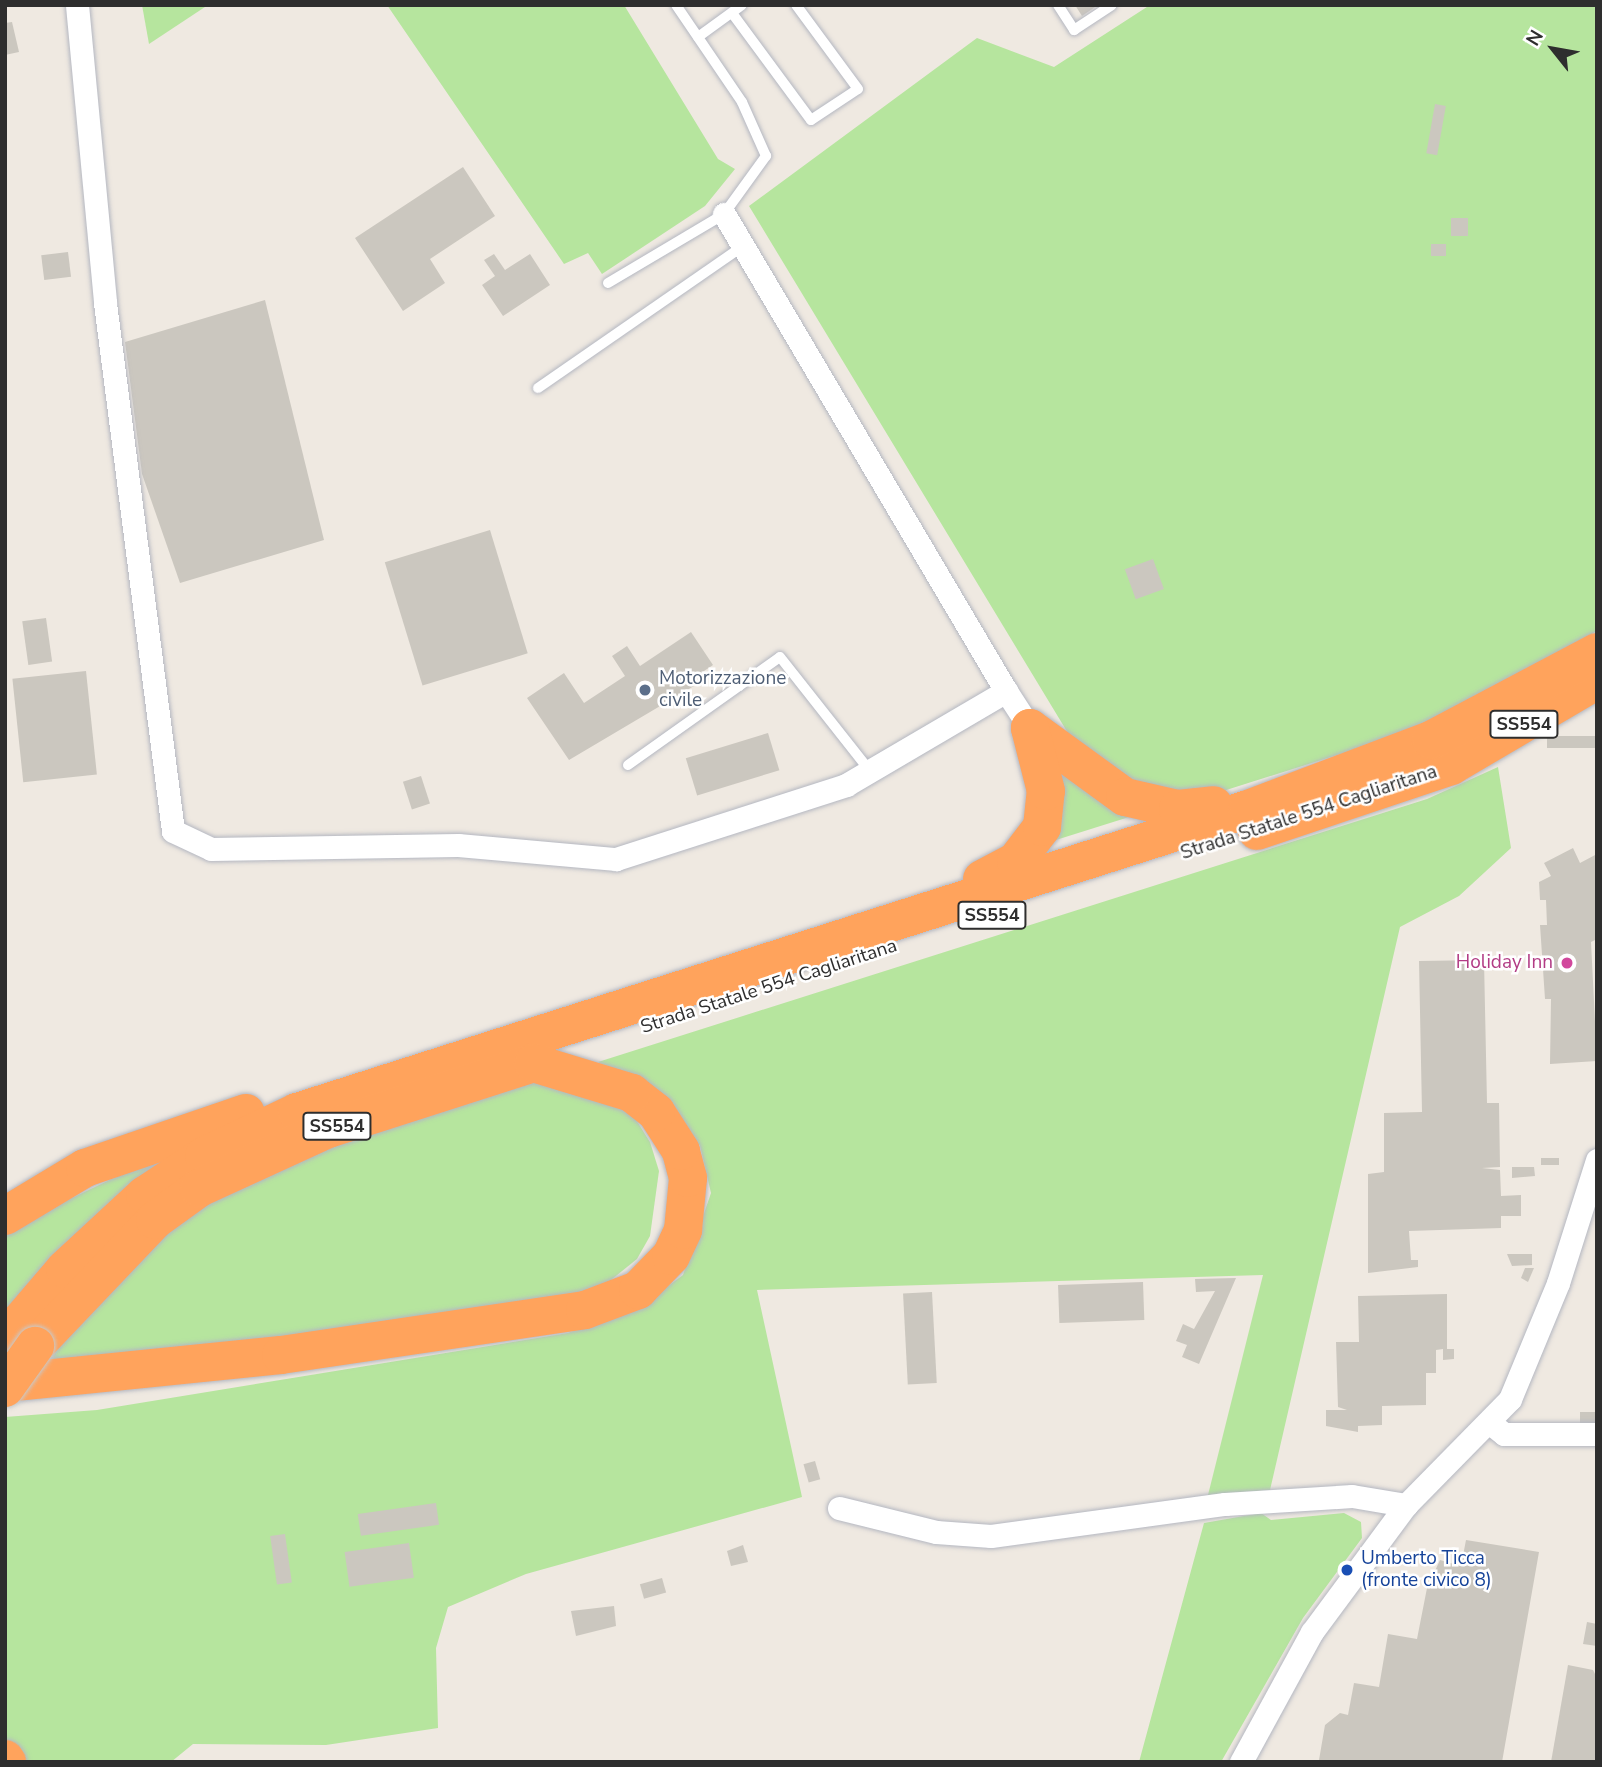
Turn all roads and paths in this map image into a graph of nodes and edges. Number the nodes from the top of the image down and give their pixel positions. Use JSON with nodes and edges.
{"nodes":[{"id":1,"x":77,"y":5,"type":"edge"},
{"id":2,"x":676,"y":5,"type":"edge"},
{"id":3,"x":742,"y":5,"type":"edge"},
{"id":4,"x":796,"y":5,"type":"edge"},
{"id":5,"x":1058,"y":5,"type":"edge"},
{"id":6,"x":1112,"y":5,"type":"edge"},
{"id":7,"x":732,"y":13,"type":"junction"},
{"id":8,"x":698,"y":37,"type":"junction"},
{"id":9,"x":723,"y":214,"type":"junction"},
{"id":10,"x":740,"y":248,"type":"junction"},
{"id":11,"x":608,"y":283,"type":"dead end"},
{"id":12,"x":538,"y":388,"type":"dead end"},
{"id":13,"x":1597,"y":652,"type":"edge"},
{"id":14,"x":1597,"y":681,"type":"edge"},
{"id":15,"x":1006,"y":691,"type":"junction"},
{"id":16,"x":1597,"y":710,"type":"edge"},
{"id":17,"x":1030,"y":728,"type":"junction"},
{"id":18,"x":628,"y":765,"type":"dead end"},
{"id":19,"x":1451,"y":766,"type":"junction"},
{"id":20,"x":870,"y":771,"type":"junction"},
{"id":21,"x":1248,"y":808,"type":"junction"},
{"id":22,"x":964,"y":900,"type":"junction"},
{"id":23,"x":533,"y":1063,"type":"junction"},
{"id":24,"x":387,"y":1080,"type":"junction"},
{"id":25,"x":1597,"y":1160,"type":"edge"},
{"id":26,"x":5,"y":1216,"type":"edge"},
{"id":27,"x":15,"y":1341,"type":"edge"},
{"id":28,"x":281,"y":1356,"type":"junction"},
{"id":29,"x":5,"y":1385,"type":"edge"},
{"id":30,"x":5,"y":1409,"type":"edge"},
{"id":31,"x":1490,"y":1423,"type":"junction"},
{"id":32,"x":1597,"y":1434,"type":"edge"},
{"id":33,"x":1406,"y":1506,"type":"junction"},
{"id":34,"x":839,"y":1508,"type":"dead end"},
{"id":35,"x":1241,"y":1762,"type":"edge"}],
"edges":[{"from":1,"to":20,"type":"street"},
{"from":2,"to":8,"type":"lane"},
{"from":3,"to":7,"type":"lane"},
{"from":4,"to":7,"type":"lane"},
{"from":5,"to":6,"type":"lane"},
{"from":7,"to":8,"type":"lane"},
{"from":8,"to":9,"type":"lane"},
{"from":9,"to":10,"type":"street"},
{"from":9,"to":11,"type":"lane"},
{"from":10,"to":12,"type":"lane"},
{"from":10,"to":15,"type":"street"},
{"from":13,"to":21,"type":"highway","name":"Strada Statale 554 Cagliaritana","number":"SS554"},
{"from":14,"to":19,"type":"highway","name":"Strada Statale 554 Cagliaritana","number":"SS554"},
{"from":15,"to":17,"type":"street"},
{"from":15,"to":20,"type":"street"},
{"from":16,"to":19,"type":"highway"},
{"from":17,"to":21,"type":"highway"},
{"from":17,"to":22,"type":"highway"},
{"from":18,"to":20,"type":"lane"},
{"from":19,"to":23,"type":"highway","name":"Strada Statale 554 Cagliaritana","number":"SS554"},
{"from":21,"to":22,"type":"highway","name":"Strada Statale 554 Cagliaritana","number":"SS554"},
{"from":22,"to":24,"type":"highway","name":"Strada Statale 554 Cagliaritana","number":"SS554"},
{"from":23,"to":27,"type":"highway","name":"Strada Statale 554 Cagliaritana","number":"SS554"},
{"from":23,"to":28,"type":"highway"},
{"from":24,"to":26,"type":"highway"},
{"from":24,"to":27,"type":"highway","name":"Strada Statale 554 Cagliaritana","number":"SS554"},
{"from":25,"to":31,"type":"street"},
{"from":27,"to":29,"type":"highway","name":"Strada Statale 554 Cagliaritana","number":"SS554","bridge":true},
{"from":28,"to":29,"type":"highway"},
{"from":28,"to":30,"type":"highway"},
{"from":31,"to":32,"type":"street"},
{"from":31,"to":33,"type":"street"},
{"from":33,"to":34,"type":"street"},
{"from":33,"to":35,"type":"street"}]}
